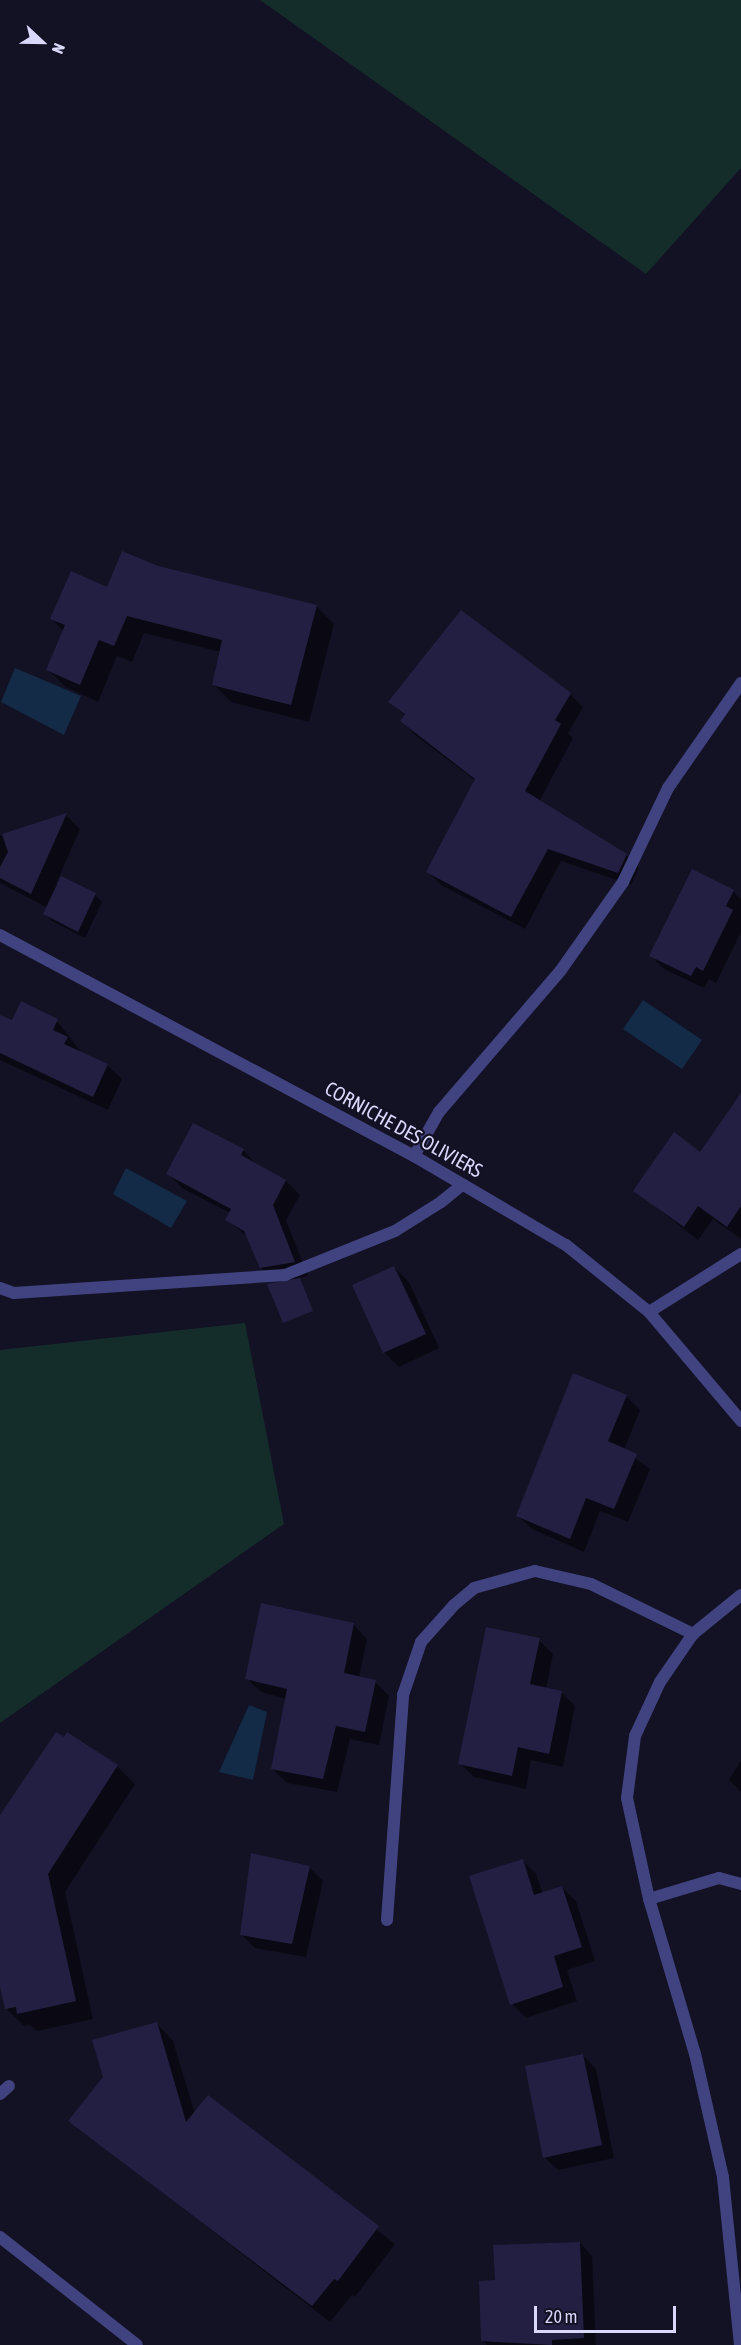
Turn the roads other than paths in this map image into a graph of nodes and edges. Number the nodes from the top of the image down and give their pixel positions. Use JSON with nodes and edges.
{"nodes":[{"id":1,"x":741,"y":683,"type":"edge"},
{"id":2,"x":0,"y":935,"type":"edge"},
{"id":3,"x":414,"y":1156,"type":"junction"},
{"id":4,"x":463,"y":1184,"type":"junction"},
{"id":5,"x":741,"y":1254,"type":"edge"},
{"id":6,"x":0,"y":1288,"type":"edge"},
{"id":7,"x":649,"y":1312,"type":"junction"},
{"id":8,"x":741,"y":1421,"type":"edge"},
{"id":9,"x":741,"y":1595,"type":"edge"},
{"id":10,"x":693,"y":1634,"type":"junction"},
{"id":11,"x":741,"y":1884,"type":"edge"},
{"id":12,"x":649,"y":1899,"type":"junction"},
{"id":13,"x":387,"y":1920,"type":"dead end"},
{"id":14,"x":0,"y":2237,"type":"edge"},
{"id":15,"x":137,"y":2345,"type":"edge"},
{"id":16,"x":740,"y":2345,"type":"edge"}],
"edges":[{"from":1,"to":3,"type":"street"},
{"from":2,"to":3,"type":"street","name":"CORNICHE DES OLIVIERS"},
{"from":3,"to":4,"type":"street","name":"CORNICHE DES OLIVIERS"},
{"from":4,"to":6,"type":"street"},
{"from":4,"to":7,"type":"street","name":"CORNICHE DES OLIVIERS"},
{"from":5,"to":7,"type":"street"},
{"from":7,"to":8,"type":"street","name":"CORNICHE DES OLIVIERS"},
{"from":9,"to":10,"type":"street"},
{"from":10,"to":12,"type":"street"},
{"from":10,"to":13,"type":"street"},
{"from":11,"to":12,"type":"street"},
{"from":12,"to":16,"type":"street"},
{"from":14,"to":15,"type":"street"}]}
